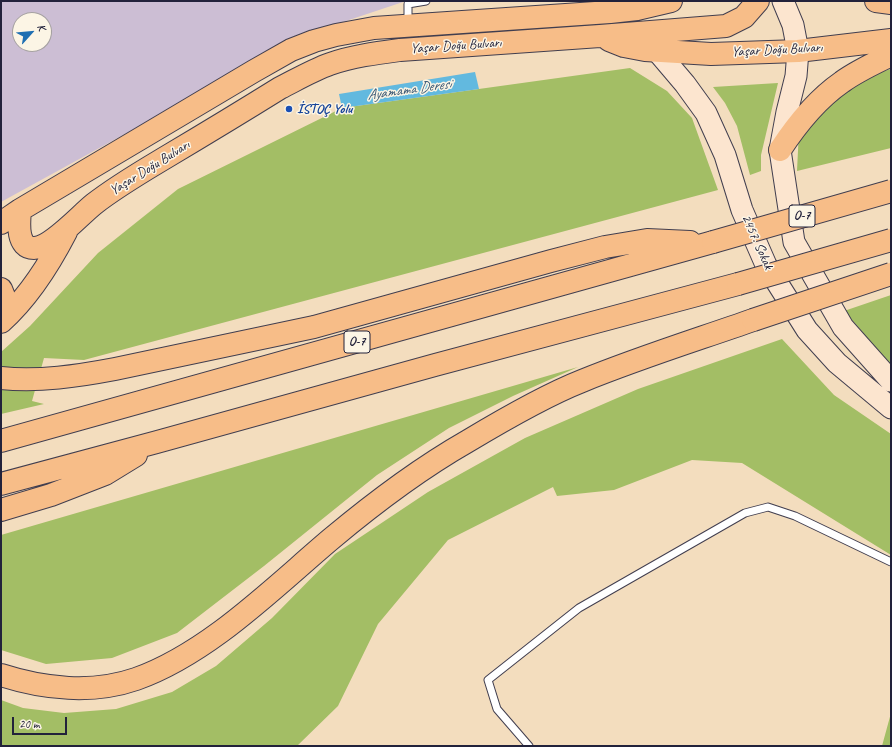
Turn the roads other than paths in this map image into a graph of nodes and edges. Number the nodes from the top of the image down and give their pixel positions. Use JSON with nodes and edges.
{"nodes":[{"id":1,"x":426,"y":1,"type":"edge"},
{"id":2,"x":671,"y":1,"type":"edge"},
{"id":3,"x":758,"y":1,"type":"edge"},
{"id":4,"x":783,"y":1,"type":"edge"},
{"id":5,"x":876,"y":1,"type":"edge"},
{"id":6,"x":886,"y":1,"type":"edge"},
{"id":7,"x":891,"y":3,"type":"edge"},
{"id":8,"x":408,"y":10,"type":"edge"},
{"id":9,"x":600,"y":36,"type":"junction"},
{"id":10,"x":891,"y":40,"type":"edge"},
{"id":11,"x":657,"y":51,"type":"junction"},
{"id":12,"x":798,"y":51,"type":"junction"},
{"id":13,"x":891,"y":55,"type":"edge"},
{"id":14,"x":780,"y":150,"type":"junction"},
{"id":15,"x":891,"y":191,"type":"edge"},
{"id":16,"x":20,"y":210,"type":"junction"},
{"id":17,"x":1,"y":223,"type":"edge"},
{"id":18,"x":68,"y":229,"type":"junction"},
{"id":19,"x":891,"y":240,"type":"edge"},
{"id":20,"x":713,"y":242,"type":"junction"},
{"id":21,"x":891,"y":274,"type":"edge"},
{"id":22,"x":1,"y":289,"type":"edge"},
{"id":23,"x":3,"y":320,"type":"edge"},
{"id":24,"x":1,"y":378,"type":"edge"},
{"id":25,"x":891,"y":381,"type":"edge"},
{"id":26,"x":891,"y":408,"type":"edge"},
{"id":27,"x":1,"y":441,"type":"edge"},
{"id":28,"x":157,"y":442,"type":"junction"},
{"id":29,"x":1,"y":484,"type":"edge"},
{"id":30,"x":1,"y":510,"type":"edge"},
{"id":31,"x":891,"y":562,"type":"edge"},
{"id":32,"x":1,"y":675,"type":"edge"},
{"id":33,"x":529,"y":746,"type":"edge"}],
"edges":[{"from":1,"to":8,"type":"lane"},
{"from":2,"to":8,"type":"main road","name":"Yaşar Doğu Bulvarı"},
{"from":3,"to":9,"type":"main road"},
{"from":4,"to":12,"type":"main road"},
{"from":5,"to":7,"type":"main road"},
{"from":6,"to":7,"type":"main road"},
{"from":8,"to":16,"type":"main road","name":"Yaşar Doğu Bulvarı"},
{"from":9,"to":11,"type":"main road","name":"Yaşar Doğu Bulvarı"},
{"from":9,"to":18,"type":"main road","name":"Yaşar Doğu Bulvarı"},
{"from":10,"to":12,"type":"main road","name":"Yaşar Doğu Bulvarı"},
{"from":11,"to":12,"type":"main road","name":"Yaşar Doğu Bulvarı"},
{"from":11,"to":26,"type":"main road","name":"2457. Sokak"},
{"from":12,"to":14,"type":"main road"},
{"from":13,"to":14,"type":"main road"},
{"from":14,"to":25,"type":"main road"},
{"from":15,"to":20,"type":"main road","number":"O-7","bridge":true},
{"from":16,"to":17,"type":"main road","name":"Yaşar Doğu Bulvarı"},
{"from":16,"to":18,"type":"main road"},
{"from":18,"to":23,"type":"main road"},
{"from":19,"to":28,"type":"main road","bridge":true},
{"from":20,"to":24,"type":"main road"},
{"from":20,"to":27,"type":"main road","number":"O-7"},
{"from":21,"to":32,"type":"main road","bridge":true},
{"from":22,"to":23,"type":"main road"},
{"from":28,"to":29,"type":"main road"},
{"from":28,"to":30,"type":"main road"},
{"from":31,"to":33,"type":"lane"}]}
